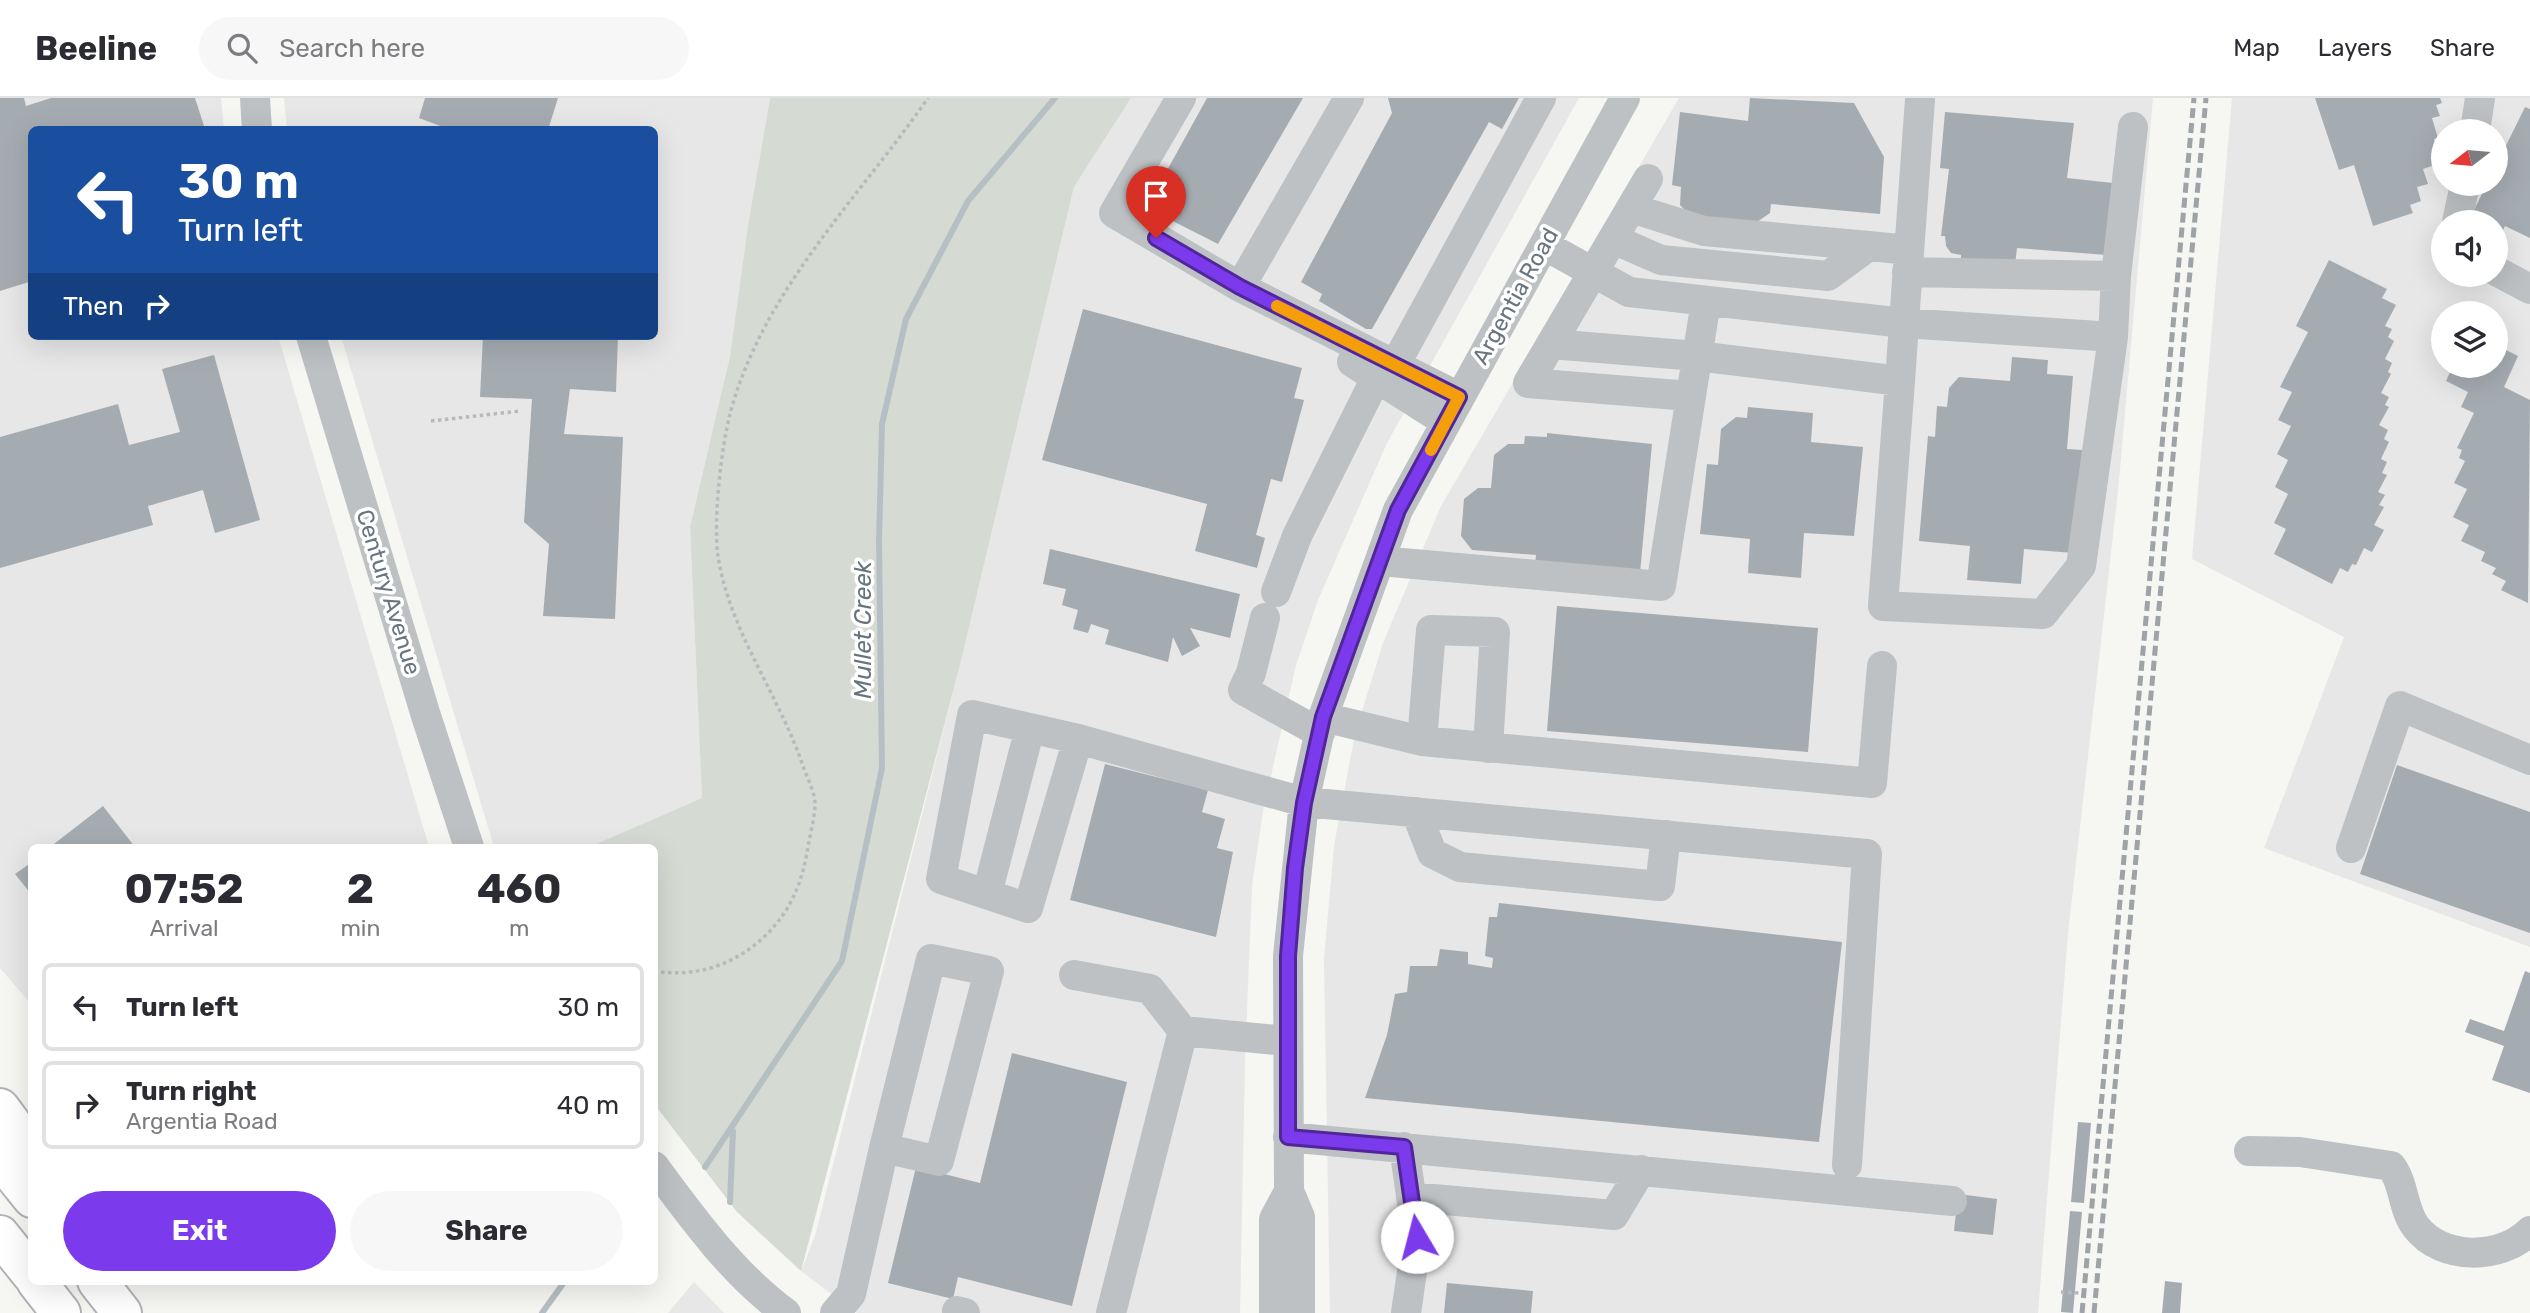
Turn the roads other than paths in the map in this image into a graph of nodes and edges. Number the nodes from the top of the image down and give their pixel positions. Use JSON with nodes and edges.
{"nodes":[{"id":1,"x":255,"y":98,"type":"edge"},
{"id":2,"x":1181,"y":98,"type":"edge"},
{"id":3,"x":1349,"y":98,"type":"edge"},
{"id":4,"x":1541,"y":98,"type":"edge"},
{"id":5,"x":1625,"y":98,"type":"edge"},
{"id":6,"x":2480,"y":98,"type":"edge"},
{"id":7,"x":1920,"y":99,"type":"edge"},
{"id":8,"x":2477,"y":119,"type":"edge"},
{"id":9,"x":257,"y":126,"type":"edge"},
{"id":10,"x":2133,"y":127,"type":"dead end"},
{"id":11,"x":1648,"y":179,"type":"dead end"},
{"id":12,"x":1631,"y":208,"type":"junction"},
{"id":13,"x":1613,"y":240,"type":"junction"},
{"id":14,"x":1127,"y":242,"type":"dead end"},
{"id":15,"x":1544,"y":244,"type":"junction"},
{"id":16,"x":1869,"y":246,"type":"junction"},
{"id":17,"x":1908,"y":261,"type":"junction"},
{"id":18,"x":1594,"y":272,"type":"junction"},
{"id":19,"x":2116,"y":276,"type":"junction"},
{"id":20,"x":2508,"y":277,"type":"edge"},
{"id":21,"x":1240,"y":287,"type":"junction"},
{"id":22,"x":2530,"y":289,"type":"edge"},
{"id":23,"x":1706,"y":300,"type":"junction"},
{"id":24,"x":1904,"y":323,"type":"junction"},
{"id":25,"x":2113,"y":337,"type":"junction"},
{"id":26,"x":313,"y":340,"type":"edge"},
{"id":27,"x":1551,"y":344,"type":"junction"},
{"id":28,"x":1697,"y":356,"type":"junction"},
{"id":29,"x":1385,"y":371,"type":"junction"},
{"id":30,"x":1900,"y":382,"type":"junction"},
{"id":31,"x":1690,"y":396,"type":"junction"},
{"id":32,"x":1453,"y":410,"type":"junction"},
{"id":33,"x":1380,"y":561,"type":"junction"},
{"id":34,"x":1882,"y":666,"type":"dead end"},
{"id":35,"x":1321,"y":725,"type":"junction"},
{"id":36,"x":1030,"y":728,"type":"junction"},
{"id":37,"x":1078,"y":739,"type":"junction"},
{"id":38,"x":1422,"y":741,"type":"junction"},
{"id":39,"x":1488,"y":748,"type":"junction"},
{"id":40,"x":2530,"y":760,"type":"edge"},
{"id":41,"x":1304,"y":803,"type":"junction"},
{"id":42,"x":1416,"y":812,"type":"junction"},
{"id":43,"x":1666,"y":835,"type":"junction"},
{"id":44,"x":468,"y":844,"type":"edge"},
{"id":45,"x":2351,"y":848,"type":"dead end"},
{"id":46,"x":987,"y":894,"type":"junction"},
{"id":47,"x":1074,"y":975,"type":"dead end"},
{"id":48,"x":1183,"y":1031,"type":"junction"},
{"id":49,"x":1287,"y":1041,"type":"junction"},
{"id":50,"x":0,"y":1108,"type":"edge"},
{"id":51,"x":1288,"y":1137,"type":"junction"},
{"id":52,"x":28,"y":1146,"type":"edge"},
{"id":53,"x":1404,"y":1147,"type":"junction"},
{"id":54,"x":884,"y":1148,"type":"junction"},
{"id":55,"x":2249,"y":1151,"type":"dead end"},
{"id":56,"x":0,"y":1158,"type":"edge"},
{"id":57,"x":1847,"y":1165,"type":"dead end"},
{"id":58,"x":1641,"y":1170,"type":"junction"},
{"id":59,"x":658,"y":1171,"type":"edge"},
{"id":60,"x":1289,"y":1191,"type":"junction"},
{"id":61,"x":28,"y":1193,"type":"edge"},
{"id":62,"x":1411,"y":1197,"type":"junction"},
{"id":63,"x":1952,"y":1201,"type":"dead end"},
{"id":64,"x":2530,"y":1231,"type":"edge"},
{"id":65,"x":0,"y":1236,"type":"edge"},
{"id":66,"x":28,"y":1270,"type":"edge"},
{"id":67,"x":39,"y":1285,"type":"edge"},
{"id":68,"x":100,"y":1285,"type":"edge"},
{"id":69,"x":121,"y":1285,"type":"edge"},
{"id":70,"x":61,"y":1313,"type":"edge"},
{"id":71,"x":121,"y":1313,"type":"edge"},
{"id":72,"x":139,"y":1313,"type":"edge"},
{"id":73,"x":786,"y":1313,"type":"edge"},
{"id":74,"x":835,"y":1313,"type":"edge"},
{"id":75,"x":1111,"y":1313,"type":"edge"},
{"id":76,"x":1274,"y":1313,"type":"edge"},
{"id":77,"x":1300,"y":1313,"type":"edge"},
{"id":78,"x":1406,"y":1313,"type":"edge"}],
"edges":[{"from":1,"to":9,"type":"street"},
{"from":2,"to":21,"type":"street"},
{"from":3,"to":21,"type":"street"},
{"from":4,"to":29,"type":"street"},
{"from":5,"to":15,"type":"street","name":"Argentia Road"},
{"from":6,"to":8,"type":"street"},
{"from":7,"to":17,"type":"street"},
{"from":10,"to":19,"type":"street"},
{"from":11,"to":12,"type":"street"},
{"from":12,"to":13,"type":"street"},
{"from":12,"to":16,"type":"street"},
{"from":13,"to":16,"type":"street"},
{"from":13,"to":18,"type":"street"},
{"from":14,"to":29,"type":"street"},
{"from":15,"to":18,"type":"street"},
{"from":15,"to":32,"type":"street","name":"Argentia Road"},
{"from":16,"to":17,"type":"street"},
{"from":17,"to":19,"type":"street"},
{"from":17,"to":24,"type":"street"},
{"from":18,"to":23,"type":"street"},
{"from":18,"to":27,"type":"street"},
{"from":19,"to":25,"type":"street"},
{"from":20,"to":22,"type":"street"},
{"from":21,"to":29,"type":"street"},
{"from":23,"to":24,"type":"street"},
{"from":23,"to":28,"type":"street"},
{"from":24,"to":25,"type":"street"},
{"from":24,"to":30,"type":"street"},
{"from":25,"to":30,"type":"street"},
{"from":26,"to":44,"type":"street","name":"Century Avenue"},
{"from":27,"to":28,"type":"street"},
{"from":27,"to":31,"type":"street"},
{"from":28,"to":30,"type":"street"},
{"from":28,"to":31,"type":"street"},
{"from":29,"to":32,"type":"street"},
{"from":29,"to":35,"type":"street"},
{"from":31,"to":33,"type":"street"},
{"from":32,"to":33,"type":"street","name":"Argentia Road"},
{"from":33,"to":35,"type":"street","name":"Argentia Road"},
{"from":34,"to":39,"type":"street"},
{"from":35,"to":38,"type":"street"},
{"from":35,"to":41,"type":"street","name":"Argentia Road"},
{"from":36,"to":37,"type":"street"},
{"from":36,"to":46,"type":"street"},
{"from":36,"to":46,"type":"street"},
{"from":37,"to":41,"type":"street"},
{"from":37,"to":46,"type":"street"},
{"from":38,"to":39,"type":"street"},
{"from":38,"to":39,"type":"street"},
{"from":40,"to":45,"type":"street"},
{"from":41,"to":42,"type":"street"},
{"from":41,"to":49,"type":"street","name":"Argentia Road"},
{"from":42,"to":43,"type":"street"},
{"from":42,"to":43,"type":"street"},
{"from":43,"to":57,"type":"street"},
{"from":47,"to":48,"type":"street"},
{"from":48,"to":49,"type":"street"},
{"from":48,"to":75,"type":"street"},
{"from":49,"to":51,"type":"street","name":"Argentia Road"},
{"from":50,"to":52,"type":"highway"},
{"from":51,"to":53,"type":"street"},
{"from":51,"to":60,"type":"street","name":"Argentia Road"},
{"from":53,"to":58,"type":"street"},
{"from":53,"to":62,"type":"street"},
{"from":54,"to":54,"type":"street"},
{"from":54,"to":74,"type":"street"},
{"from":55,"to":64,"type":"street"},
{"from":56,"to":61,"type":"highway"},
{"from":58,"to":62,"type":"street"},
{"from":58,"to":63,"type":"street"},
{"from":59,"to":73,"type":"street"},
{"from":60,"to":76,"type":"street","name":"Argentia Road"},
{"from":60,"to":77,"type":"street","name":"Argentia Road"},
{"from":62,"to":78,"type":"street"},
{"from":65,"to":66,"type":"highway"},
{"from":67,"to":70,"type":"highway"},
{"from":68,"to":71,"type":"highway"},
{"from":69,"to":72,"type":"highway"}]}
